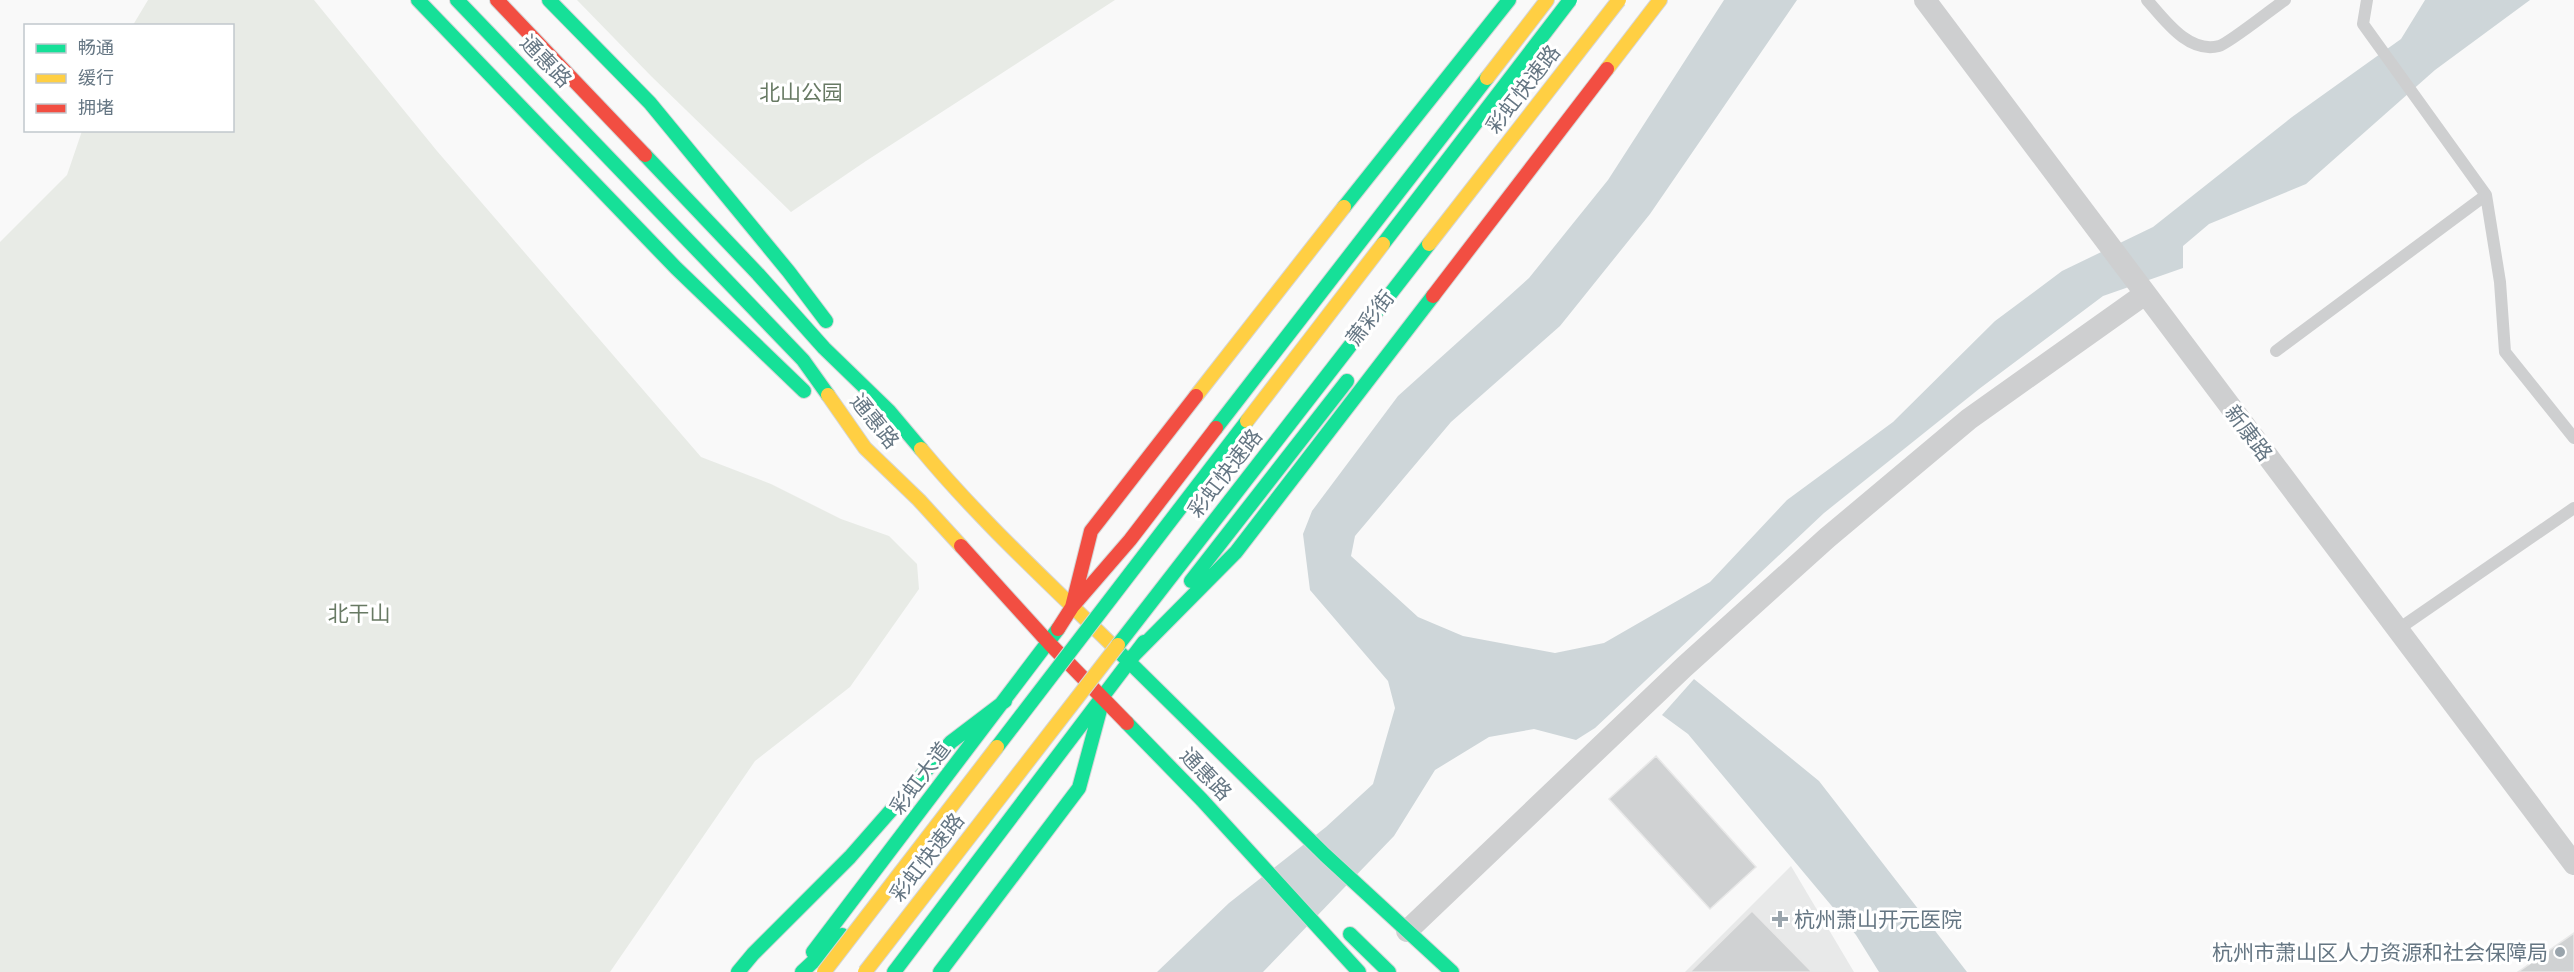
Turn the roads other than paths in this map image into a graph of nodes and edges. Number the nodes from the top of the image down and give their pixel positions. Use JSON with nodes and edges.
{"nodes":[{"id":1,"x":418,"y":0,"type":"edge"},
{"id":2,"x":457,"y":0,"type":"edge"},
{"id":3,"x":497,"y":0,"type":"edge"},
{"id":4,"x":549,"y":0,"type":"edge"},
{"id":5,"x":1509,"y":0,"type":"edge"},
{"id":6,"x":1547,"y":0,"type":"edge"},
{"id":7,"x":1570,"y":0,"type":"edge"},
{"id":8,"x":1619,"y":0,"type":"edge"},
{"id":9,"x":1644,"y":0,"type":"edge"},
{"id":10,"x":1660,"y":0,"type":"edge"},
{"id":11,"x":1925,"y":0,"type":"edge"},
{"id":12,"x":2147,"y":0,"type":"edge"},
{"id":13,"x":2284,"y":0,"type":"edge"},
{"id":14,"x":2367,"y":0,"type":"edge"},
{"id":15,"x":1519,"y":160,"type":"dead end"},
{"id":16,"x":2486,"y":195,"type":"junction"},
{"id":17,"x":2145,"y":294,"type":"junction"},
{"id":18,"x":834,"y":332,"type":"dead end"},
{"id":19,"x":846,"y":349,"type":"dead end"},
{"id":20,"x":2276,"y":351,"type":"dead end"},
{"id":21,"x":1357,"y":368,"type":"dead end"},
{"id":22,"x":889,"y":411,"type":"junction"},
{"id":23,"x":2574,"y":438,"type":"edge"},
{"id":24,"x":865,"y":448,"type":"junction"},
{"id":25,"x":2574,"y":508,"type":"edge"},
{"id":26,"x":1072,"y":607,"type":"junction"},
{"id":27,"x":2397,"y":630,"type":"junction"},
{"id":28,"x":1049,"y":643,"type":"junction"},
{"id":29,"x":1128,"y":661,"type":"junction"},
{"id":30,"x":1103,"y":699,"type":"junction"},
{"id":31,"x":1005,"y":701,"type":"junction"},
{"id":32,"x":1325,"y":855,"type":"junction"},
{"id":33,"x":2574,"y":864,"type":"edge"},
{"id":34,"x":1289,"y":893,"type":"junction"},
{"id":35,"x":879,"y":901,"type":"junction"},
{"id":36,"x":1359,"y":904,"type":"dead end"},
{"id":37,"x":1407,"y":932,"type":"junction"},
{"id":38,"x":738,"y":972,"type":"edge"},
{"id":39,"x":798,"y":972,"type":"edge"},
{"id":40,"x":802,"y":972,"type":"edge"},
{"id":41,"x":824,"y":972,"type":"edge"},
{"id":42,"x":865,"y":972,"type":"edge"},
{"id":43,"x":894,"y":972,"type":"edge"},
{"id":44,"x":940,"y":972,"type":"edge"},
{"id":45,"x":1359,"y":972,"type":"edge"},
{"id":46,"x":1389,"y":972,"type":"edge"},
{"id":47,"x":1452,"y":972,"type":"edge"}],
"edges":[{"from":1,"to":24,"type":"main road"},
{"from":2,"to":24,"type":"main road","name":"通惠路"},
{"from":3,"to":22,"type":"main road","name":"通惠路"},
{"from":4,"to":18,"type":"main road"},
{"from":5,"to":26,"type":"main road"},
{"from":6,"to":26,"type":"main road"},
{"from":7,"to":35,"type":"main road","name":"彩虹快速路","bridge":true},
{"from":8,"to":42,"type":"main road","name":"彩虹快速路","bridge":true},
{"from":9,"to":15,"type":"main road"},
{"from":10,"to":29,"type":"main road"},
{"from":11,"to":17,"type":"street","name":"新康路"},
{"from":12,"to":13,"type":"lane"},
{"from":14,"to":16,"type":"lane"},
{"from":16,"to":20,"type":"lane"},
{"from":16,"to":23,"type":"lane"},
{"from":17,"to":27,"type":"street","name":"新康路"},
{"from":17,"to":37,"type":"street"},
{"from":19,"to":22,"type":"main road"},
{"from":21,"to":29,"type":"main road","name":"萧彩街"},
{"from":22,"to":26,"type":"main road","name":"通惠路"},
{"from":24,"to":28,"type":"main road","name":"通惠路"},
{"from":25,"to":27,"type":"lane"},
{"from":26,"to":28,"type":"main road","name":"彩虹大道"},
{"from":26,"to":29,"type":"main road","name":"通惠路"},
{"from":27,"to":33,"type":"street","name":"新康路"},
{"from":28,"to":30,"type":"main road","name":"通惠路"},
{"from":28,"to":31,"type":"main road","name":"彩虹大道"},
{"from":29,"to":30,"type":"main road"},
{"from":29,"to":32,"type":"main road","name":"通惠路"},
{"from":30,"to":34,"type":"main road","name":"通惠路"},
{"from":30,"to":43,"type":"main road"},
{"from":30,"to":44,"type":"main road"},
{"from":31,"to":38,"type":"main road"},
{"from":31,"to":39,"type":"main road","name":"彩虹大道"},
{"from":32,"to":36,"type":"main road"},
{"from":32,"to":37,"type":"main road"},
{"from":34,"to":45,"type":"main road"},
{"from":34,"to":46,"type":"main road"},
{"from":35,"to":40,"type":"main road","bridge":true},
{"from":35,"to":41,"type":"main road","name":"彩虹快速路","bridge":true},
{"from":37,"to":47,"type":"main road"}]}
